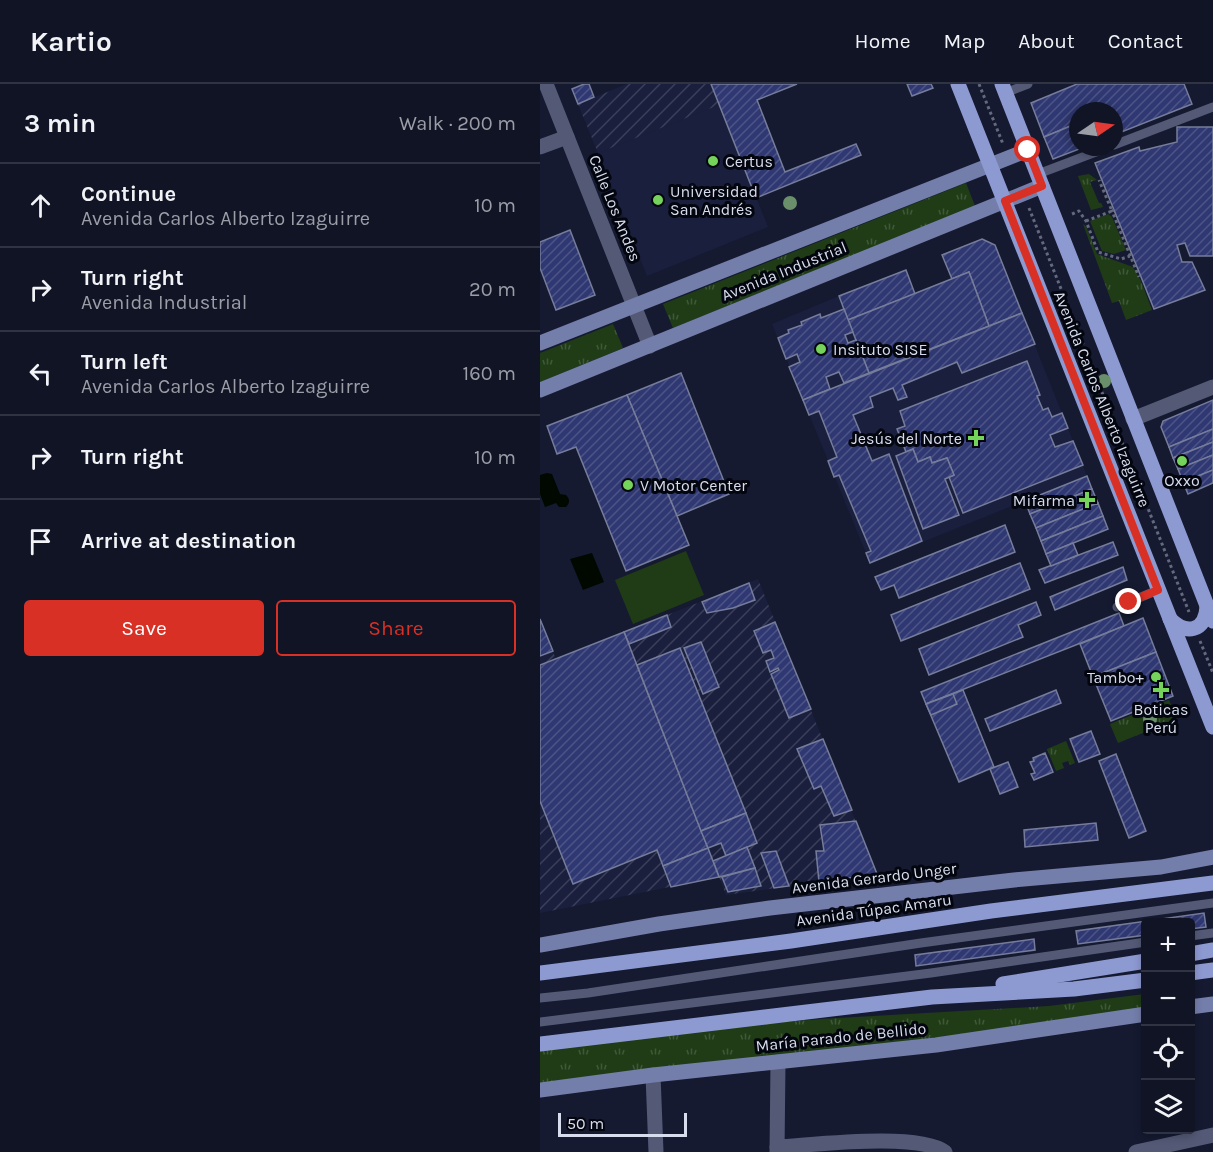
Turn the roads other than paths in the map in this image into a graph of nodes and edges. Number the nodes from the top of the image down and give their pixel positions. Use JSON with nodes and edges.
{"nodes":[{"id":1,"x":546,"y":84,"type":"edge"},
{"id":2,"x":958,"y":84,"type":"edge"},
{"id":3,"x":1028,"y":84,"type":"edge"},
{"id":4,"x":1003,"y":88,"type":"edge"},
{"id":5,"x":1213,"y":107,"type":"edge"},
{"id":6,"x":567,"y":136,"type":"junction"},
{"id":7,"x":1123,"y":142,"type":"edge"},
{"id":8,"x":540,"y":147,"type":"edge"},
{"id":9,"x":1028,"y":150,"type":"junction"},
{"id":10,"x":1090,"y":156,"type":"edge"},
{"id":11,"x":990,"y":165,"type":"junction"},
{"id":12,"x":1040,"y":180,"type":"junction"},
{"id":13,"x":1005,"y":201,"type":"junction"},
{"id":14,"x":635,"y":307,"type":"junction"},
{"id":15,"x":540,"y":343,"type":"edge"},
{"id":16,"x":650,"y":346,"type":"junction"},
{"id":17,"x":1213,"y":387,"type":"edge"},
{"id":18,"x":540,"y":390,"type":"edge"},
{"id":19,"x":1133,"y":419,"type":"junction"},
{"id":20,"x":1158,"y":590,"type":"junction"},
{"id":21,"x":1117,"y":607,"type":"dead end"},
{"id":22,"x":1210,"y":614,"type":"edge"},
{"id":23,"x":1170,"y":619,"type":"junction"},
{"id":24,"x":1213,"y":727,"type":"edge"},
{"id":25,"x":1213,"y":857,"type":"edge"},
{"id":26,"x":1213,"y":882,"type":"edge"},
{"id":27,"x":1213,"y":903,"type":"edge"},
{"id":28,"x":1213,"y":933,"type":"edge"},
{"id":29,"x":1195,"y":935,"type":"edge"},
{"id":30,"x":1141,"y":943,"type":"edge"},
{"id":31,"x":540,"y":945,"type":"edge"},
{"id":32,"x":1213,"y":950,"type":"edge"},
{"id":33,"x":1195,"y":953,"type":"edge"},
{"id":34,"x":1141,"y":962,"type":"edge"},
{"id":35,"x":1213,"y":970,"type":"edge"},
{"id":36,"x":1195,"y":972,"type":"edge"},
{"id":37,"x":540,"y":973,"type":"edge"},
{"id":38,"x":1141,"y":981,"type":"edge"},
{"id":39,"x":932,"y":996,"type":"junction"},
{"id":40,"x":540,"y":998,"type":"edge"},
{"id":41,"x":1213,"y":1004,"type":"edge"},
{"id":42,"x":1195,"y":1007,"type":"edge"},
{"id":43,"x":1141,"y":1015,"type":"edge"},
{"id":44,"x":540,"y":1022,"type":"edge"},
{"id":45,"x":540,"y":1044,"type":"edge"},
{"id":46,"x":778,"y":1062,"type":"junction"},
{"id":47,"x":653,"y":1075,"type":"junction"},
{"id":48,"x":540,"y":1090,"type":"edge"},
{"id":49,"x":1213,"y":1136,"type":"edge"},
{"id":50,"x":777,"y":1150,"type":"edge"},
{"id":51,"x":943,"y":1151,"type":"edge"},
{"id":52,"x":656,"y":1152,"type":"edge"},
{"id":53,"x":1136,"y":1152,"type":"edge"}],
"edges":[{"from":1,"to":6,"type":"street","name":"Calle Los Andes"},
{"from":2,"to":11,"type":"main road","name":"Avenida Carlos Alberto Izaguirre"},
{"from":3,"to":4,"type":"lane"},
{"from":4,"to":9,"type":"main road","name":"Avenida Carlos Alberto Izaguirre"},
{"from":5,"to":7,"type":"lane"},
{"from":6,"to":8,"type":"street"},
{"from":6,"to":14,"type":"street","name":"Calle Los Andes"},
{"from":9,"to":11,"type":"street","name":"Avenida Industrial"},
{"from":9,"to":12,"type":"main road","name":"Avenida Carlos Alberto Izaguirre"},
{"from":10,"to":12,"type":"lane"},
{"from":11,"to":13,"type":"main road","name":"Avenida Carlos Alberto Izaguirre"},
{"from":11,"to":14,"type":"street","name":"Avenida Industrial"},
{"from":12,"to":13,"type":"street","name":"Avenida Industrial"},
{"from":12,"to":19,"type":"main road","name":"Avenida Carlos Alberto Izaguirre"},
{"from":13,"to":16,"type":"street","name":"Avenida Industrial"},
{"from":13,"to":20,"type":"main road","name":"Avenida Carlos Alberto Izaguirre"},
{"from":14,"to":15,"type":"street","name":"Avenida Industrial"},
{"from":14,"to":16,"type":"street","name":"Calle Los Andes"},
{"from":16,"to":18,"type":"street","name":"Avenida Industrial"},
{"from":17,"to":19,"type":"street"},
{"from":19,"to":22,"type":"main road","name":"Avenida Carlos Alberto Izaguirre"},
{"from":20,"to":21,"type":"lane"},
{"from":20,"to":23,"type":"main road","name":"Avenida Carlos Alberto Izaguirre"},
{"from":22,"to":23,"type":"main road"},
{"from":23,"to":24,"type":"main road","name":"Avenida Carlos Alberto Izaguirre"},
{"from":25,"to":31,"type":"street","name":"Avenida Gerardo Unger"},
{"from":26,"to":37,"type":"main road","name":"Avenida Túpac Amaru"},
{"from":27,"to":40,"type":"lane"},
{"from":28,"to":29,"type":"lane"},
{"from":30,"to":44,"type":"lane"},
{"from":32,"to":33,"type":"main road"},
{"from":34,"to":39,"type":"main road"},
{"from":35,"to":36,"type":"main road"},
{"from":38,"to":39,"type":"main road"},
{"from":39,"to":45,"type":"main road"},
{"from":41,"to":42,"type":"street"},
{"from":43,"to":46,"type":"street","name":"María Parado de Bellido"},
{"from":46,"to":47,"type":"street","name":"María Parado de Bellido"},
{"from":46,"to":50,"type":"street"},
{"from":47,"to":48,"type":"street","name":"María Parado de Bellido"},
{"from":47,"to":52,"type":"street"},
{"from":49,"to":53,"type":"street"},
{"from":50,"to":51,"type":"street"}]}
